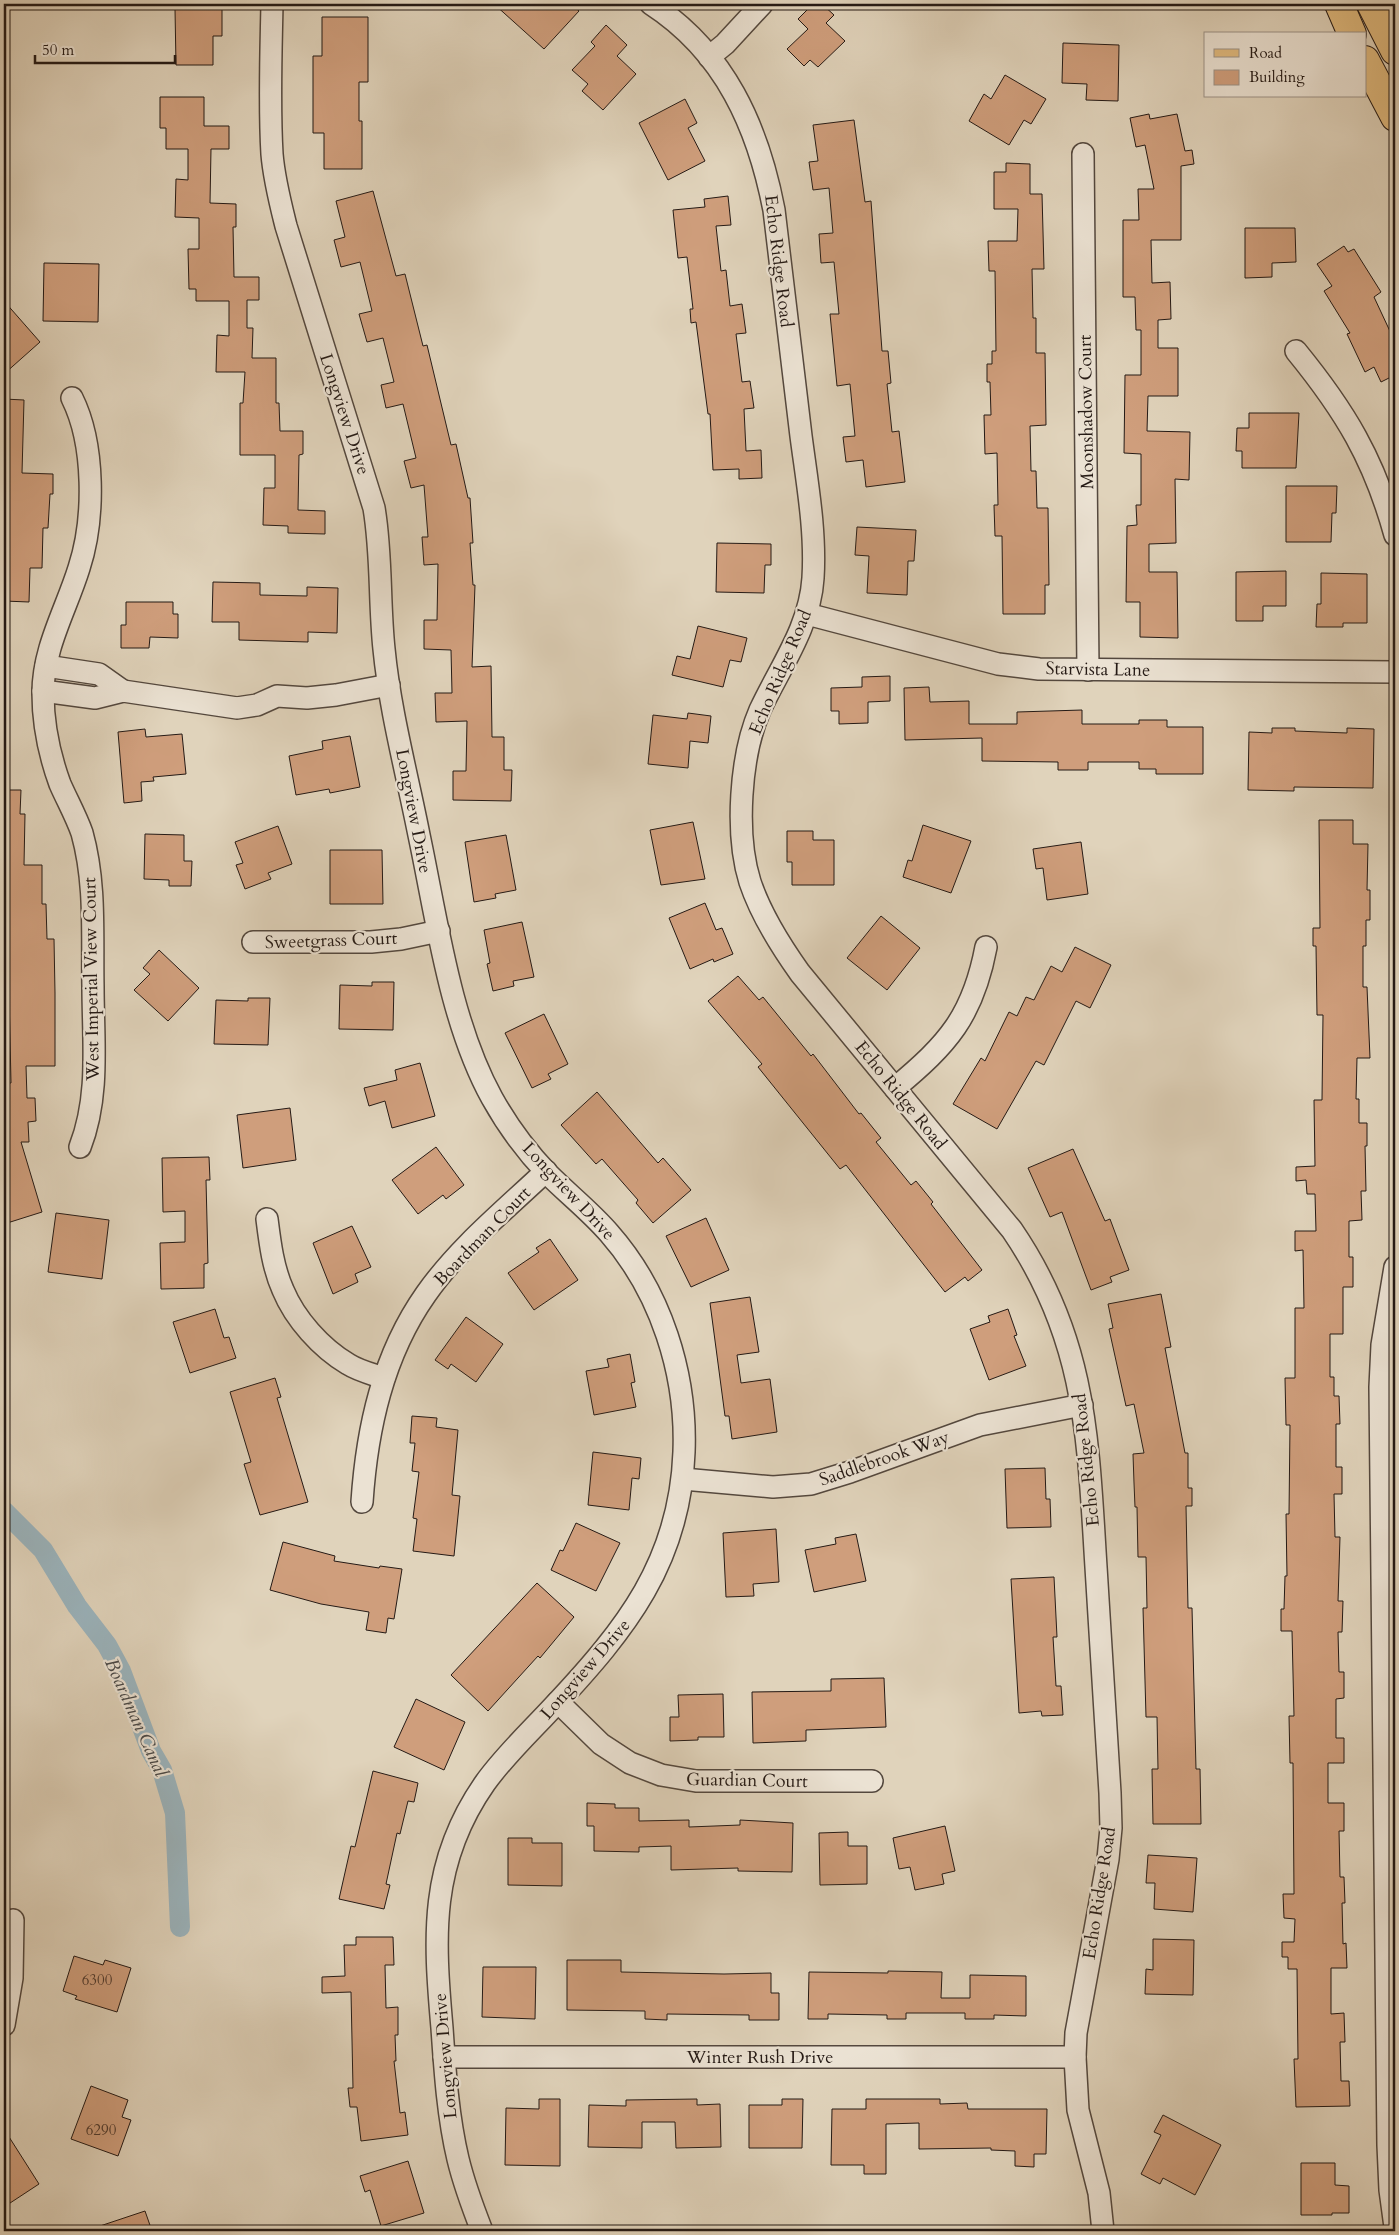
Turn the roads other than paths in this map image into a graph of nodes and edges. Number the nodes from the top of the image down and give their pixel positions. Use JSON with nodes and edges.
{"nodes":[{"id":1,"x":272,"y":4,"type":"edge"},
{"id":2,"x":651,"y":4,"type":"edge"},
{"id":3,"x":762,"y":4,"type":"edge"},
{"id":4,"x":1338,"y":4,"type":"edge"},
{"id":5,"x":1372,"y":4,"type":"edge"},
{"id":6,"x":1351,"y":32,"type":"edge"},
{"id":7,"x":1395,"y":51,"type":"edge"},
{"id":8,"x":709,"y":57,"type":"junction"},
{"id":9,"x":1366,"y":62,"type":"edge"},
{"id":10,"x":1395,"y":117,"type":"edge"},
{"id":11,"x":1083,"y":154,"type":"dead end"},
{"id":12,"x":1296,"y":351,"type":"dead end"},
{"id":13,"x":72,"y":398,"type":"dead end"},
{"id":14,"x":1395,"y":535,"type":"edge"},
{"id":15,"x":807,"y":614,"type":"junction"},
{"id":16,"x":46,"y":666,"type":"junction"},
{"id":17,"x":1088,"y":670,"type":"junction"},
{"id":18,"x":87,"y":672,"type":"junction"},
{"id":19,"x":1395,"y":672,"type":"edge"},
{"id":20,"x":389,"y":685,"type":"junction"},
{"id":21,"x":43,"y":690,"type":"junction"},
{"id":22,"x":123,"y":691,"type":"junction"},
{"id":23,"x":83,"y":697,"type":"junction"},
{"id":24,"x":439,"y":931,"type":"junction"},
{"id":25,"x":253,"y":942,"type":"dead end"},
{"id":26,"x":986,"y":946,"type":"dead end"},
{"id":27,"x":895,"y":1088,"type":"junction"},
{"id":28,"x":80,"y":1147,"type":"dead end"},
{"id":29,"x":546,"y":1171,"type":"junction"},
{"id":30,"x":267,"y":1219,"type":"dead end"},
{"id":31,"x":1395,"y":1267,"type":"edge"},
{"id":32,"x":384,"y":1378,"type":"junction"},
{"id":33,"x":1082,"y":1405,"type":"junction"},
{"id":34,"x":683,"y":1479,"type":"junction"},
{"id":35,"x":362,"y":1502,"type":"dead end"},
{"id":36,"x":558,"y":1702,"type":"junction"},
{"id":37,"x":872,"y":1781,"type":"dead end"},
{"id":38,"x":1390,"y":1857,"type":"edge"},
{"id":39,"x":12,"y":1920,"type":"dead end"},
{"id":40,"x":4,"y":2025,"type":"edge"},
{"id":41,"x":444,"y":2058,"type":"junction"},
{"id":42,"x":1075,"y":2058,"type":"junction"},
{"id":43,"x":1395,"y":2227,"type":"edge"},
{"id":44,"x":482,"y":2231,"type":"edge"},
{"id":45,"x":1103,"y":2231,"type":"edge"}],
"edges":[{"from":1,"to":20,"type":"street","name":"Longview Drive"},
{"from":2,"to":8,"type":"street","name":"Echo Ridge Road"},
{"from":3,"to":8,"type":"street"},
{"from":4,"to":6,"type":"main road"},
{"from":5,"to":7,"type":"main road"},
{"from":8,"to":15,"type":"street","name":"Echo Ridge Road"},
{"from":9,"to":10,"type":"main road"},
{"from":11,"to":17,"type":"street","name":"Moonshadow Court"},
{"from":12,"to":14,"type":"street"},
{"from":13,"to":16,"type":"street","name":"West Imperial View Court"},
{"from":15,"to":17,"type":"street","name":"Starvista Lane"},
{"from":15,"to":27,"type":"street","name":"Echo Ridge Road"},
{"from":16,"to":18,"type":"street"},
{"from":16,"to":21,"type":"street","name":"West Imperial View Court"},
{"from":17,"to":19,"type":"street","name":"Starvista Lane"},
{"from":18,"to":22,"type":"street"},
{"from":18,"to":23,"type":"street"},
{"from":20,"to":22,"type":"street"},
{"from":20,"to":24,"type":"street","name":"Longview Drive"},
{"from":21,"to":23,"type":"street"},
{"from":21,"to":28,"type":"street","name":"West Imperial View Court"},
{"from":22,"to":23,"type":"street"},
{"from":24,"to":25,"type":"street","name":"Sweetgrass Court"},
{"from":24,"to":29,"type":"street","name":"Longview Drive"},
{"from":26,"to":27,"type":"street"},
{"from":27,"to":33,"type":"street","name":"Echo Ridge Road"},
{"from":29,"to":32,"type":"street","name":"Boardman Court"},
{"from":29,"to":34,"type":"street","name":"Longview Drive"},
{"from":30,"to":32,"type":"street"},
{"from":31,"to":38,"type":"street"},
{"from":32,"to":35,"type":"street","name":"Boardman Court"},
{"from":33,"to":34,"type":"street","name":"Saddlebrook Way"},
{"from":33,"to":42,"type":"street","name":"Echo Ridge Road"},
{"from":34,"to":36,"type":"street","name":"Longview Drive"},
{"from":36,"to":37,"type":"street","name":"Guardian Court"},
{"from":36,"to":41,"type":"street","name":"Longview Drive"},
{"from":38,"to":43,"type":"street"},
{"from":39,"to":40,"type":"street"},
{"from":41,"to":42,"type":"street","name":"Winter Rush Drive"},
{"from":41,"to":44,"type":"street","name":"Longview Drive"},
{"from":42,"to":45,"type":"street","name":"Echo Ridge Road"}]}
